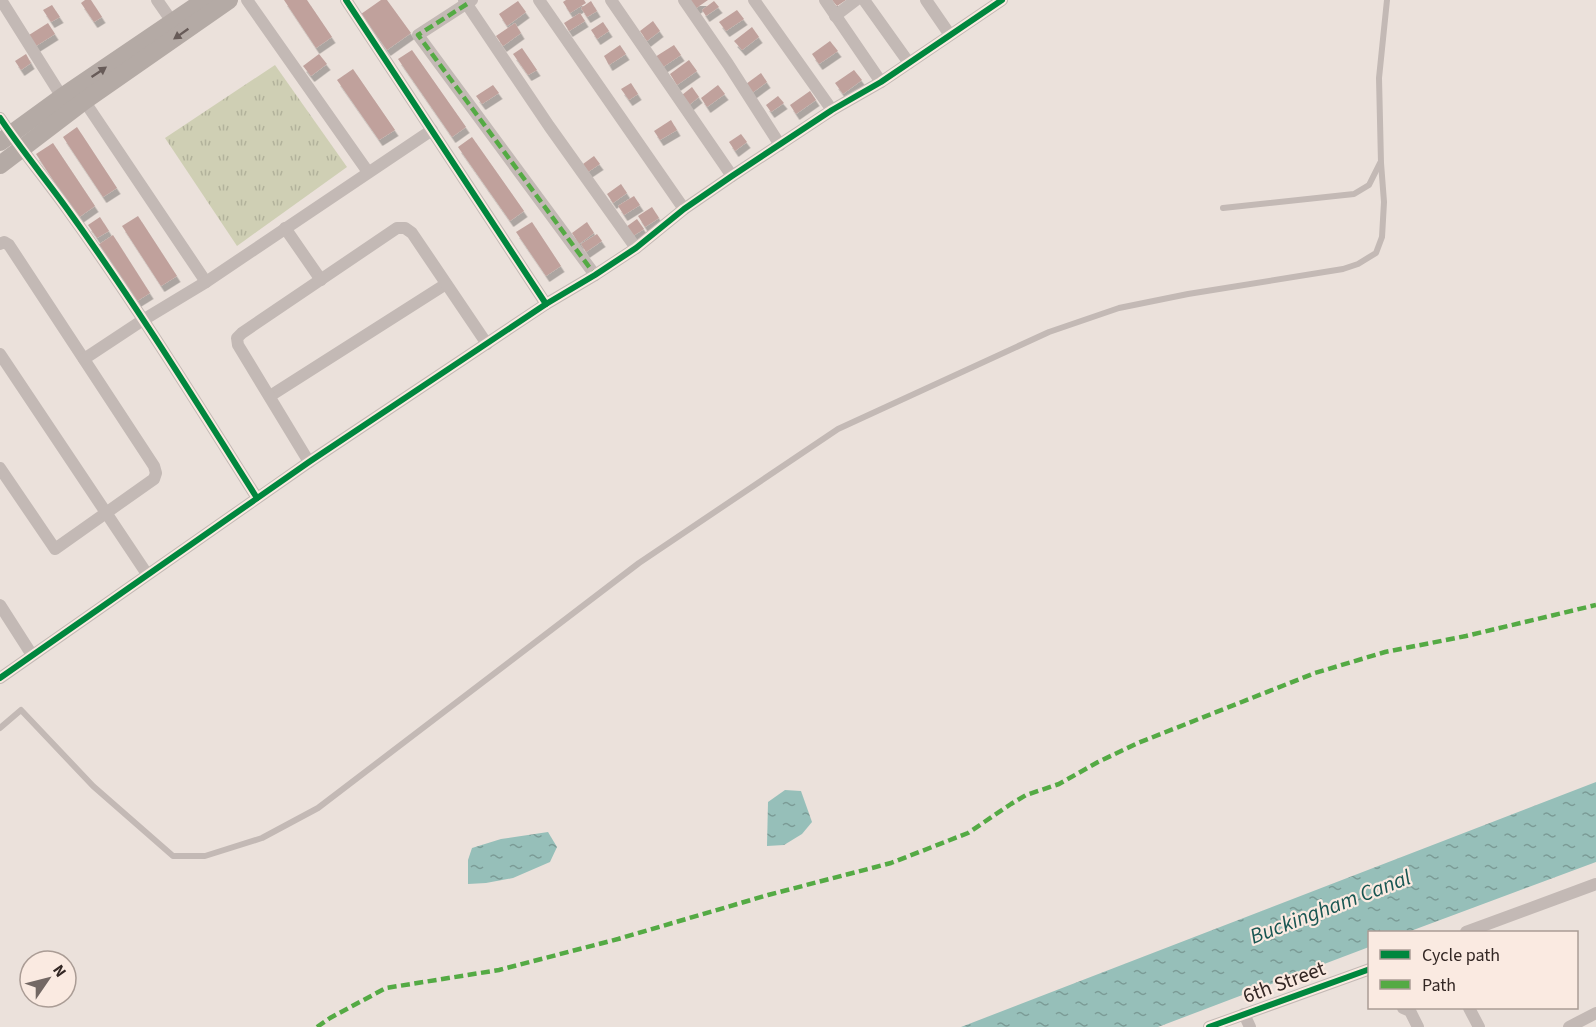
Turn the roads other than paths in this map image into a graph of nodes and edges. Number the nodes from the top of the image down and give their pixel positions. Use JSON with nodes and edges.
{"nodes":[{"id":1,"x":1,"y":0,"type":"edge"},
{"id":2,"x":157,"y":0,"type":"edge"},
{"id":3,"x":205,"y":0,"type":"edge"},
{"id":4,"x":228,"y":0,"type":"edge"},
{"id":5,"x":247,"y":0,"type":"edge"},
{"id":6,"x":346,"y":0,"type":"edge"},
{"id":7,"x":539,"y":0,"type":"edge"},
{"id":8,"x":611,"y":0,"type":"edge"},
{"id":9,"x":684,"y":0,"type":"edge"},
{"id":10,"x":754,"y":0,"type":"edge"},
{"id":11,"x":825,"y":0,"type":"edge"},
{"id":12,"x":856,"y":0,"type":"edge"},
{"id":13,"x":864,"y":0,"type":"edge"},
{"id":14,"x":926,"y":0,"type":"edge"},
{"id":15,"x":1387,"y":0,"type":"edge"},
{"id":16,"x":468,"y":1,"type":"edge"},
{"id":17,"x":994,"y":2,"type":"edge"},
{"id":18,"x":836,"y":16,"type":"junction"},
{"id":19,"x":173,"y":22,"type":"junction"},
{"id":20,"x":950,"y":35,"type":"junction"},
{"id":21,"x":909,"y":63,"type":"junction"},
{"id":22,"x":881,"y":82,"type":"junction"},
{"id":23,"x":74,"y":95,"type":"junction"},
{"id":24,"x":832,"y":110,"type":"junction"},
{"id":25,"x":0,"y":118,"type":"edge"},
{"id":26,"x":432,"y":130,"type":"junction"},
{"id":27,"x":5,"y":138,"type":"edge"},
{"id":28,"x":780,"y":145,"type":"junction"},
{"id":29,"x":22,"y":149,"type":"junction"},
{"id":30,"x":1381,"y":163,"type":"junction"},
{"id":31,"x":0,"y":165,"type":"edge"},
{"id":32,"x":368,"y":172,"type":"junction"},
{"id":33,"x":732,"y":176,"type":"junction"},
{"id":34,"x":1223,"y":208,"type":"dead end"},
{"id":35,"x":684,"y":209,"type":"junction"},
{"id":36,"x":285,"y":228,"type":"junction"},
{"id":37,"x":0,"y":243,"type":"edge"},
{"id":38,"x":636,"y":248,"type":"junction"},
{"id":39,"x":595,"y":275,"type":"junction"},
{"id":40,"x":321,"y":280,"type":"junction"},
{"id":41,"x":206,"y":282,"type":"junction"},
{"id":42,"x":446,"y":284,"type":"junction"},
{"id":43,"x":546,"y":304,"type":"junction"},
{"id":44,"x":143,"y":320,"type":"junction"},
{"id":45,"x":487,"y":344,"type":"junction"},
{"id":46,"x":0,"y":354,"type":"edge"},
{"id":47,"x":84,"y":359,"type":"junction"},
{"id":48,"x":270,"y":396,"type":"junction"},
{"id":49,"x":309,"y":462,"type":"junction"},
{"id":50,"x":0,"y":468,"type":"edge"},
{"id":51,"x":256,"y":498,"type":"junction"},
{"id":52,"x":106,"y":514,"type":"junction"},
{"id":53,"x":147,"y":574,"type":"junction"},
{"id":54,"x":0,"y":605,"type":"edge"},
{"id":55,"x":32,"y":655,"type":"junction"},
{"id":56,"x":0,"y":678,"type":"edge"},
{"id":57,"x":0,"y":728,"type":"edge"},
{"id":58,"x":1596,"y":884,"type":"edge"},
{"id":59,"x":1471,"y":931,"type":"edge"},
{"id":60,"x":1368,"y":970,"type":"edge"},
{"id":61,"x":1405,"y":1009,"type":"edge"},
{"id":62,"x":1470,"y":1009,"type":"edge"},
{"id":63,"x":1596,"y":1013,"type":"edge"},
{"id":64,"x":1244,"y":1014,"type":"junction"},
{"id":65,"x":1209,"y":1027,"type":"edge"},
{"id":66,"x":1250,"y":1027,"type":"edge"},
{"id":67,"x":1418,"y":1027,"type":"edge"},
{"id":68,"x":1479,"y":1027,"type":"edge"},
{"id":69,"x":1569,"y":1027,"type":"edge"}],
"edges":[{"from":1,"to":23,"type":"street"},
{"from":2,"to":19,"type":"street"},
{"from":3,"to":19,"type":"main road"},
{"from":4,"to":23,"type":"main road","one_way":true},
{"from":5,"to":32,"type":"street"},
{"from":6,"to":26,"type":"street"},
{"from":7,"to":35,"type":"street"},
{"from":8,"to":33,"type":"street"},
{"from":9,"to":28,"type":"street"},
{"from":10,"to":24,"type":"street"},
{"from":11,"to":18,"type":"street"},
{"from":12,"to":18,"type":"street"},
{"from":13,"to":21,"type":"street"},
{"from":14,"to":20,"type":"street"},
{"from":15,"to":30,"type":"lane"},
{"from":16,"to":38,"type":"street"},
{"from":16,"to":39,"type":"street"},
{"from":17,"to":20,"type":"street"},
{"from":18,"to":22,"type":"street"},
{"from":23,"to":19,"type":"main road","one_way":true},
{"from":20,"to":21,"type":"street"},
{"from":21,"to":22,"type":"street"},
{"from":22,"to":24,"type":"street"},
{"from":23,"to":27,"type":"main road"},
{"from":23,"to":29,"type":"main road"},
{"from":23,"to":41,"type":"street"},
{"from":24,"to":28,"type":"street"},
{"from":25,"to":27,"type":"street"},
{"from":26,"to":32,"type":"street"},
{"from":26,"to":43,"type":"street"},
{"from":27,"to":29,"type":"street"},
{"from":28,"to":33,"type":"street"},
{"from":29,"to":31,"type":"main road"},
{"from":29,"to":44,"type":"street"},
{"from":30,"to":34,"type":"lane"},
{"from":30,"to":57,"type":"lane"},
{"from":32,"to":36,"type":"street"},
{"from":33,"to":35,"type":"street"},
{"from":35,"to":38,"type":"street"},
{"from":36,"to":40,"type":"street"},
{"from":36,"to":41,"type":"street"},
{"from":37,"to":47,"type":"street"},
{"from":38,"to":39,"type":"street"},
{"from":39,"to":43,"type":"street"},
{"from":40,"to":42,"type":"street"},
{"from":40,"to":48,"type":"street"},
{"from":41,"to":44,"type":"street"},
{"from":42,"to":45,"type":"street"},
{"from":42,"to":48,"type":"street"},
{"from":43,"to":45,"type":"street"},
{"from":44,"to":47,"type":"street"},
{"from":44,"to":51,"type":"street"},
{"from":45,"to":49,"type":"street"},
{"from":46,"to":52,"type":"street"},
{"from":47,"to":52,"type":"street"},
{"from":48,"to":49,"type":"street"},
{"from":49,"to":51,"type":"street"},
{"from":50,"to":52,"type":"street"},
{"from":51,"to":53,"type":"street"},
{"from":52,"to":53,"type":"street"},
{"from":53,"to":55,"type":"street"},
{"from":54,"to":55,"type":"street"},
{"from":55,"to":56,"type":"street"},
{"from":58,"to":59,"type":"street"},
{"from":60,"to":64,"type":"street","name":"6th Street"},
{"from":61,"to":67,"type":"street"},
{"from":62,"to":68,"type":"street"},
{"from":63,"to":69,"type":"street"},
{"from":64,"to":65,"type":"street","name":"6th Street"},
{"from":64,"to":66,"type":"street"}]}
